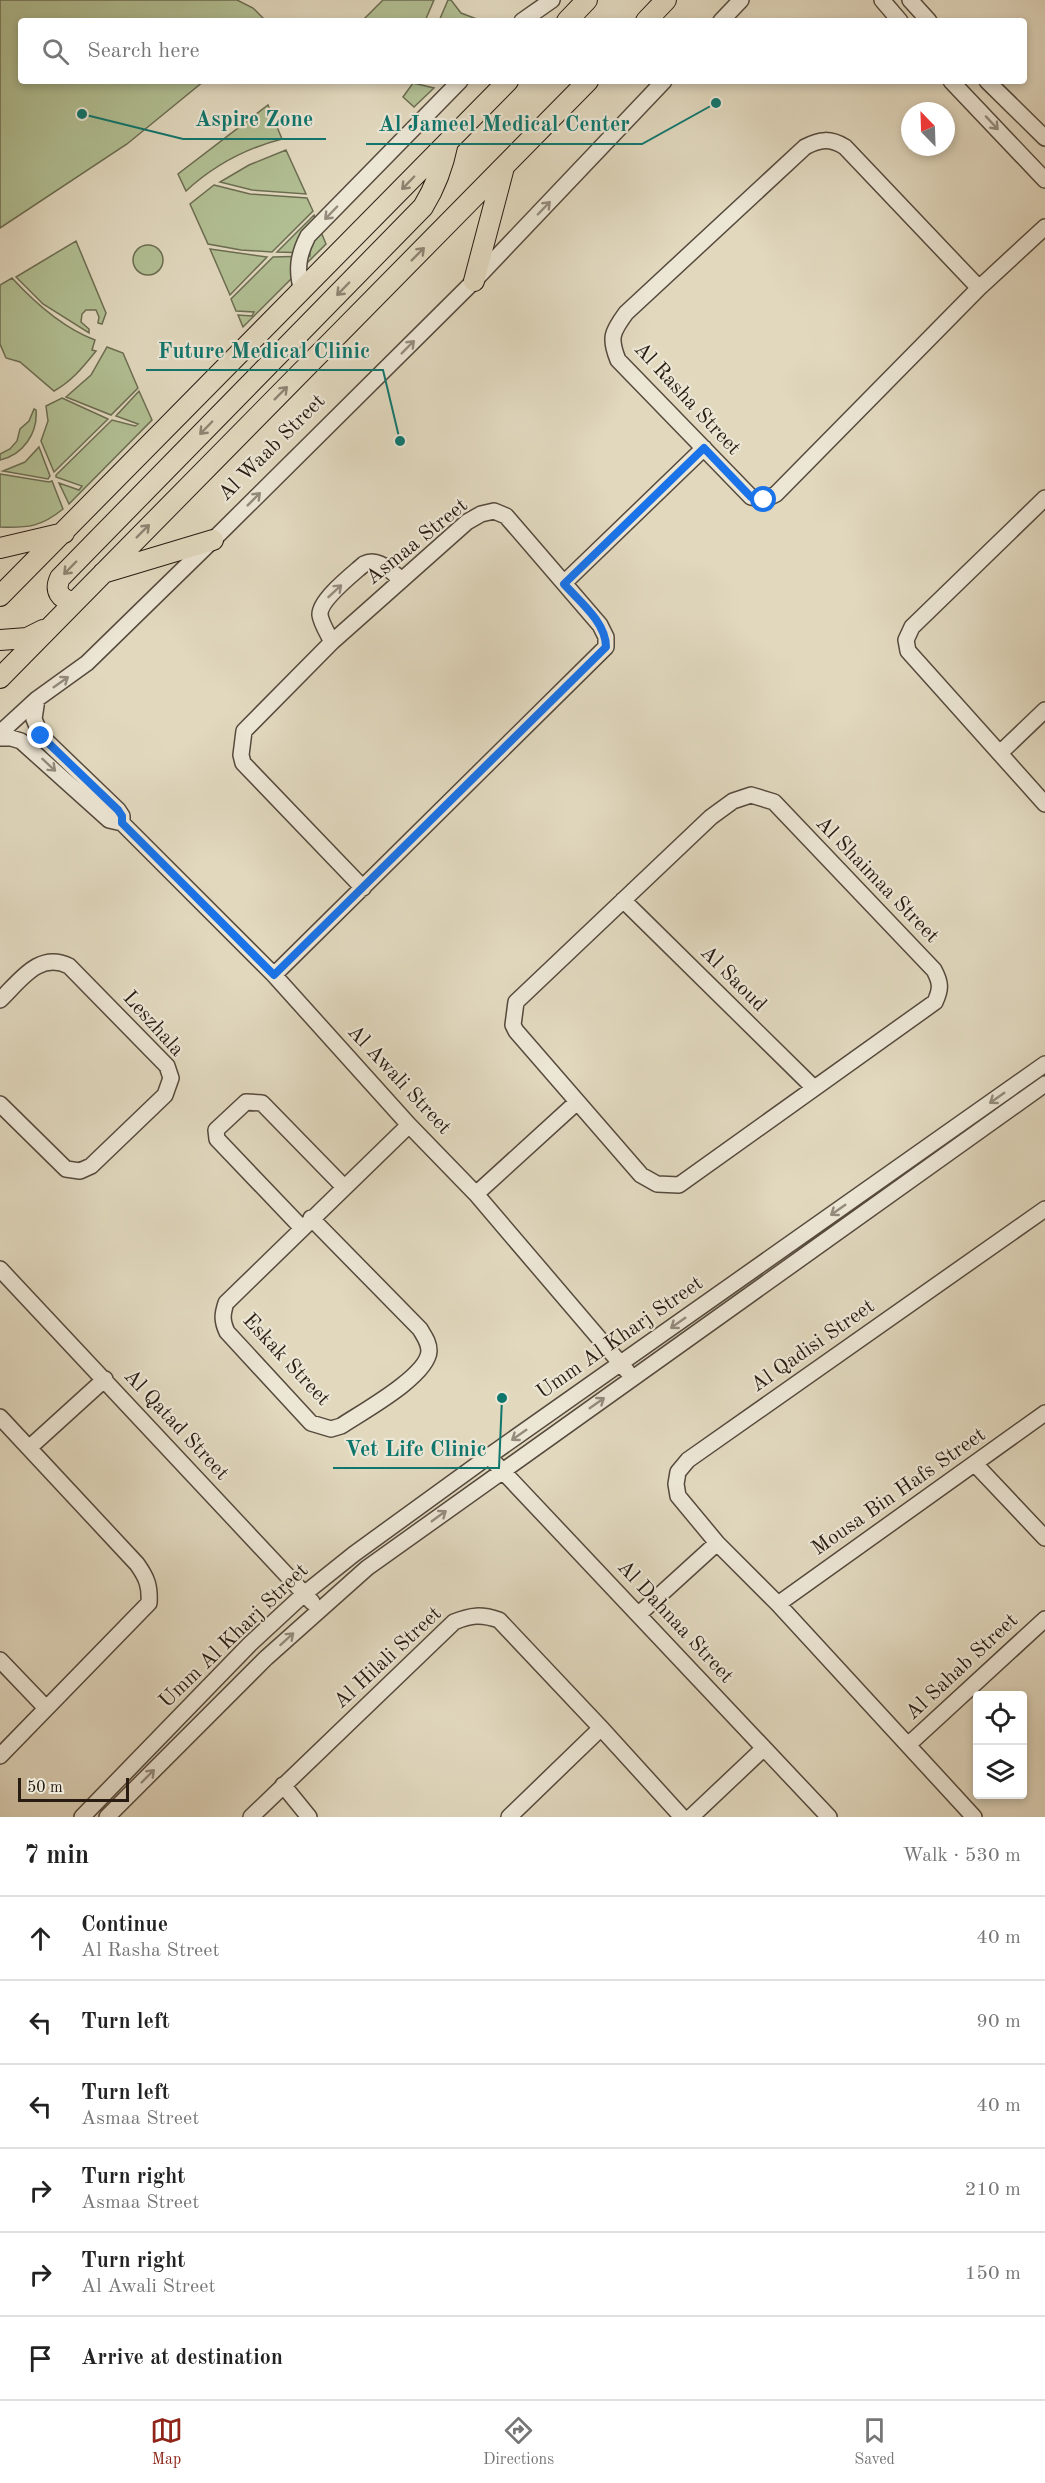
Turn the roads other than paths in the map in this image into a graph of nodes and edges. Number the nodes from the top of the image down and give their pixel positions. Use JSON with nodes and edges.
{"nodes":[{"id":1,"x":552,"y":0,"type":"edge"},
{"id":2,"x":587,"y":0,"type":"edge"},
{"id":3,"x":741,"y":0,"type":"edge"},
{"id":4,"x":882,"y":0,"type":"edge"},
{"id":5,"x":910,"y":0,"type":"edge"},
{"id":6,"x":667,"y":2,"type":"edge"},
{"id":7,"x":526,"y":18,"type":"edge"},
{"id":8,"x":570,"y":18,"type":"edge"},
{"id":9,"x":649,"y":18,"type":"edge"},
{"id":10,"x":725,"y":18,"type":"edge"},
{"id":11,"x":897,"y":18,"type":"edge"},
{"id":12,"x":926,"y":18,"type":"edge"},
{"id":13,"x":457,"y":84,"type":"edge"},
{"id":14,"x":505,"y":84,"type":"edge"},
{"id":15,"x":585,"y":84,"type":"edge"},
{"id":16,"x":661,"y":84,"type":"edge"},
{"id":17,"x":954,"y":84,"type":"edge"},
{"id":18,"x":990,"y":84,"type":"edge"},
{"id":19,"x":1045,"y":138,"type":"edge"},
{"id":20,"x":448,"y":142,"type":"junction"},
{"id":21,"x":504,"y":168,"type":"junction"},
{"id":22,"x":1045,"y":180,"type":"edge"},
{"id":23,"x":1045,"y":227,"type":"edge"},
{"id":24,"x":474,"y":281,"type":"junction"},
{"id":25,"x":979,"y":288,"type":"junction"},
{"id":26,"x":302,"y":291,"type":"junction"},
{"id":27,"x":704,"y":448,"type":"junction"},
{"id":28,"x":1045,"y":498,"type":"edge"},
{"id":29,"x":64,"y":533,"type":"junction"},
{"id":30,"x":213,"y":540,"type":"junction"},
{"id":31,"x":0,"y":548,"type":"edge"},
{"id":32,"x":100,"y":574,"type":"junction"},
{"id":33,"x":401,"y":579,"type":"junction"},
{"id":34,"x":564,"y":584,"type":"junction"},
{"id":35,"x":0,"y":596,"type":"edge"},
{"id":36,"x":73,"y":602,"type":"junction"},
{"id":37,"x":48,"y":628,"type":"junction"},
{"id":38,"x":0,"y":640,"type":"edge"},
{"id":39,"x":332,"y":642,"type":"junction"},
{"id":40,"x":0,"y":678,"type":"edge"},
{"id":41,"x":37,"y":699,"type":"junction"},
{"id":42,"x":1045,"y":710,"type":"edge"},
{"id":43,"x":0,"y":733,"type":"edge"},
{"id":44,"x":0,"y":738,"type":"edge"},
{"id":45,"x":1000,"y":753,"type":"junction"},
{"id":46,"x":1045,"y":804,"type":"edge"},
{"id":47,"x":122,"y":823,"type":"junction"},
{"id":48,"x":363,"y":888,"type":"junction"},
{"id":49,"x":623,"y":900,"type":"junction"},
{"id":50,"x":274,"y":975,"type":"junction"},
{"id":51,"x":0,"y":1000,"type":"edge"},
{"id":52,"x":1045,"y":1064,"type":"edge"},
{"id":53,"x":1045,"y":1084,"type":"edge"},
{"id":54,"x":814,"y":1088,"type":"junction"},
{"id":55,"x":577,"y":1102,"type":"junction"},
{"id":56,"x":0,"y":1104,"type":"edge"},
{"id":57,"x":409,"y":1125,"type":"junction"},
{"id":58,"x":344,"y":1187,"type":"junction"},
{"id":59,"x":476,"y":1194,"type":"junction"},
{"id":60,"x":1045,"y":1209,"type":"edge"},
{"id":61,"x":306,"y":1223,"type":"junction"},
{"id":62,"x":0,"y":1269,"type":"edge"},
{"id":63,"x":621,"y":1363,"type":"junction"},
{"id":64,"x":633,"y":1378,"type":"junction"},
{"id":65,"x":105,"y":1379,"type":"junction"},
{"id":66,"x":1045,"y":1413,"type":"edge"},
{"id":67,"x":0,"y":1417,"type":"edge"},
{"id":68,"x":29,"y":1448,"type":"junction"},
{"id":69,"x":489,"y":1456,"type":"junction"},
{"id":70,"x":975,"y":1464,"type":"junction"},
{"id":71,"x":501,"y":1471,"type":"junction"},
{"id":72,"x":1045,"y":1538,"type":"edge"},
{"id":73,"x":717,"y":1543,"type":"junction"},
{"id":74,"x":304,"y":1594,"type":"junction"},
{"id":75,"x":777,"y":1604,"type":"junction"},
{"id":76,"x":320,"y":1609,"type":"junction"},
{"id":77,"x":639,"y":1614,"type":"junction"},
{"id":78,"x":1045,"y":1619,"type":"edge"},
{"id":79,"x":0,"y":1660,"type":"edge"},
{"id":80,"x":46,"y":1708,"type":"junction"},
{"id":81,"x":601,"y":1728,"type":"junction"},
{"id":82,"x":908,"y":1745,"type":"junction"},
{"id":83,"x":764,"y":1748,"type":"junction"},
{"id":84,"x":0,"y":1756,"type":"edge"},
{"id":85,"x":283,"y":1785,"type":"junction"},
{"id":86,"x":88,"y":1815,"type":"edge"},
{"id":87,"x":107,"y":1817,"type":"edge"},
{"id":88,"x":251,"y":1817,"type":"edge"},
{"id":89,"x":309,"y":1817,"type":"edge"},
{"id":90,"x":509,"y":1817,"type":"edge"},
{"id":91,"x":682,"y":1817,"type":"edge"},
{"id":92,"x":691,"y":1817,"type":"edge"},
{"id":93,"x":829,"y":1817,"type":"edge"},
{"id":94,"x":974,"y":1817,"type":"edge"}],
"edges":[{"from":1,"to":7,"type":"street"},
{"from":2,"to":8,"type":"main road"},
{"from":3,"to":10,"type":"street"},
{"from":4,"to":11,"type":"street"},
{"from":5,"to":12,"type":"street"},
{"from":6,"to":9,"type":"main road"},
{"from":13,"to":26,"type":"street","one_way":true},
{"from":14,"to":20,"type":"main road"},
{"from":15,"to":21,"type":"main road","name":"Al Waab Street"},
{"from":24,"to":16,"type":"street","name":"Al Waab Street","one_way":true},
{"from":17,"to":22,"type":"street","one_way":true},
{"from":18,"to":19,"type":"street"},
{"from":20,"to":26,"type":"main road","one_way":true},
{"from":20,"to":36,"type":"main road","one_way":true},
{"from":21,"to":24,"type":"main road"},
{"from":32,"to":21,"type":"main road","name":"Al Waab Street","one_way":true},
{"from":23,"to":25,"type":"street","name":"Al Rasha Street"},
{"from":30,"to":24,"type":"street","name":"Al Waab Street","one_way":true},
{"from":25,"to":27,"type":"street","name":"Al Rasha Street"},
{"from":25,"to":27,"type":"street","name":"Al Rasha Street"},
{"from":26,"to":29,"type":"main road"},
{"from":27,"to":34,"type":"street"},
{"from":28,"to":45,"type":"street"},
{"from":29,"to":31,"type":"main road"},
{"from":29,"to":35,"type":"main road"},
{"from":30,"to":32,"type":"main road"},
{"from":41,"to":30,"type":"street","name":"Al Waab Street","one_way":true},
{"from":32,"to":36,"type":"main road","name":"Al Waab Street"},
{"from":33,"to":34,"type":"street","name":"Asmaa Street"},
{"from":33,"to":39,"type":"street","name":"Asmaa Street"},
{"from":39,"to":33,"type":"street","one_way":true},
{"from":34,"to":48,"type":"street","name":"Asmaa Street"},
{"from":36,"to":37,"type":"main road","name":"Al Waab Street"},
{"from":37,"to":38,"type":"main road"},
{"from":37,"to":40,"type":"main road","name":"Al Waab Street"},
{"from":39,"to":48,"type":"street","name":"Asmaa Street"},
{"from":41,"to":43,"type":"street","name":"Al Waab Street"},
{"from":41,"to":47,"type":"street","name":"Al Awali Street"},
{"from":42,"to":45,"type":"street"},
{"from":44,"to":47,"type":"street","name":"Al Awali Street","one_way":true},
{"from":45,"to":46,"type":"street"},
{"from":47,"to":50,"type":"street","name":"Al Awali Street"},
{"from":48,"to":50,"type":"street","name":"Asmaa Street"},
{"from":49,"to":54,"type":"street","name":"Al Saoud"},
{"from":49,"to":54,"type":"street","name":"Al Shaimaa Street"},
{"from":49,"to":55,"type":"street","name":"Al Shaimaa Street"},
{"from":50,"to":57,"type":"street","name":"Al Awali Street"},
{"from":51,"to":56,"type":"street","name":"Leszhala"},
{"from":52,"to":63,"type":"street","name":"Umm Al Kharj Street","one_way":true},
{"from":53,"to":64,"type":"street","name":"Umm Al Kharj Street"},
{"from":54,"to":55,"type":"street","name":"Al Shaimaa Street"},
{"from":55,"to":59,"type":"street"},
{"from":57,"to":58,"type":"street","name":"Eskak Street"},
{"from":57,"to":59,"type":"street","name":"Al Awali Street"},
{"from":58,"to":61,"type":"street","name":"Eskak Street"},
{"from":58,"to":61,"type":"street"},
{"from":59,"to":63,"type":"street","name":"Al Awali Street"},
{"from":60,"to":73,"type":"street","name":"Al Qadisi Street"},
{"from":61,"to":61,"type":"street","name":"Eskak Street"},
{"from":62,"to":65,"type":"street","name":"Al Qatad Street"},
{"from":63,"to":64,"type":"street","name":"Al Awali Street"},
{"from":63,"to":69,"type":"street","name":"Umm Al Kharj Street","one_way":true},
{"from":71,"to":64,"type":"street","name":"Umm Al Kharj Street","one_way":true},
{"from":65,"to":68,"type":"street"},
{"from":65,"to":74,"type":"street","name":"Al Qatad Street"},
{"from":66,"to":70,"type":"street","name":"Mousa Bin Hafs Street"},
{"from":67,"to":68,"type":"street"},
{"from":68,"to":80,"type":"street"},
{"from":69,"to":71,"type":"street","name":"Al Dahnaa Street"},
{"from":69,"to":74,"type":"street","name":"Umm Al Kharj Street"},
{"from":70,"to":72,"type":"street"},
{"from":70,"to":75,"type":"street","name":"Mousa Bin Hafs Street"},
{"from":76,"to":71,"type":"street","name":"Umm Al Kharj Street","one_way":true},
{"from":71,"to":77,"type":"street","name":"Al Dahnaa Street"},
{"from":73,"to":75,"type":"street","name":"Al Qadisi Street"},
{"from":73,"to":77,"type":"street"},
{"from":74,"to":76,"type":"street","name":"Al Qatad Street"},
{"from":74,"to":86,"type":"street","name":"Umm Al Kharj Street"},
{"from":75,"to":82,"type":"street","name":"Al Qadisi Street"},
{"from":87,"to":76,"type":"street","name":"Umm Al Kharj Street","one_way":true},
{"from":77,"to":83,"type":"street","name":"Al Dahnaa Street"},
{"from":78,"to":82,"type":"street","name":"Al Sahab Street"},
{"from":79,"to":80,"type":"street"},
{"from":80,"to":84,"type":"street"},
{"from":81,"to":85,"type":"street","name":"Al Hilali Street"},
{"from":81,"to":90,"type":"street"},
{"from":81,"to":91,"type":"street","name":"Al Hilali Street"},
{"from":82,"to":94,"type":"street","name":"Al Qadisi Street"},
{"from":83,"to":92,"type":"street"},
{"from":83,"to":93,"type":"street","name":"Al Dahnaa Street"},
{"from":85,"to":88,"type":"street","name":"Al Hilali Street"},
{"from":85,"to":89,"type":"street"}]}
